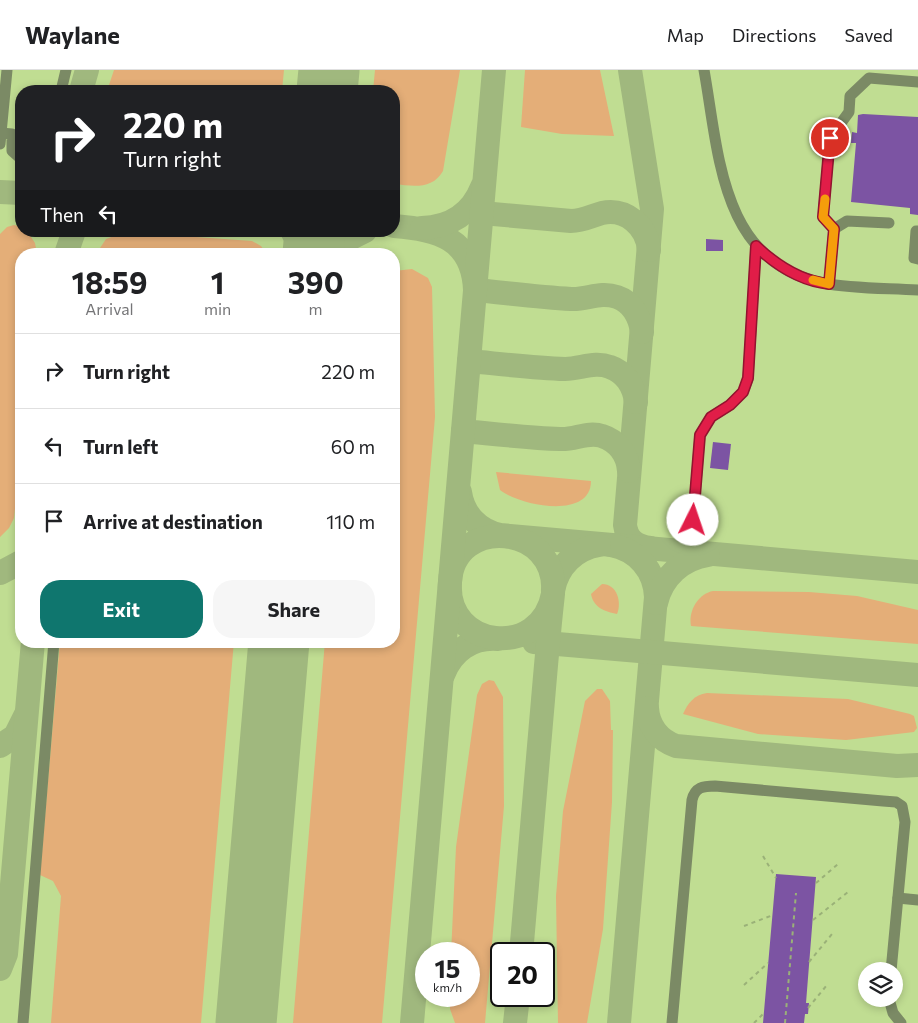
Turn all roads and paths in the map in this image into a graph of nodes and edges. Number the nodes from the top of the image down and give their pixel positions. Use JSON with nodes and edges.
{"nodes":[{"id":1,"x":7,"y":70,"type":"edge"},
{"id":2,"x":66,"y":70,"type":"edge"},
{"id":3,"x":704,"y":70,"type":"edge"},
{"id":4,"x":918,"y":82,"type":"edge"},
{"id":5,"x":62,"y":85,"type":"edge"},
{"id":6,"x":1,"y":139,"type":"edge"},
{"id":7,"x":15,"y":154,"type":"edge"},
{"id":8,"x":889,"y":223,"type":"dead end"},
{"id":9,"x":834,"y":229,"type":"junction"},
{"id":10,"x":918,"y":231,"type":"edge"},
{"id":11,"x":756,"y":246,"type":"junction"},
{"id":12,"x":918,"y":259,"type":"edge"},
{"id":13,"x":829,"y":284,"type":"junction"},
{"id":14,"x":918,"y":290,"type":"edge"},
{"id":15,"x":693,"y":520,"type":"dead end"},
{"id":16,"x":53,"y":648,"type":"edge"},
{"id":17,"x":763,"y":856,"type":"dead end"},
{"id":18,"x":838,"y":864,"type":"dead end"},
{"id":19,"x":776,"y":878,"type":"dead end"},
{"id":20,"x":816,"y":882,"type":"dead end"},
{"id":21,"x":848,"y":892,"type":"dead end"},
{"id":22,"x":796,"y":893,"type":"dead end"},
{"id":23,"x":898,"y":898,"type":"junction"},
{"id":24,"x":918,"y":900,"type":"edge"},
{"id":25,"x":773,"y":915,"type":"dead end"},
{"id":26,"x":813,"y":920,"type":"dead end"},
{"id":27,"x":744,"y":926,"type":"dead end"},
{"id":28,"x":832,"y":934,"type":"dead end"},
{"id":29,"x":810,"y":962,"type":"dead end"},
{"id":30,"x":893,"y":962,"type":"edge"},
{"id":31,"x":768,"y":963,"type":"dead end"},
{"id":32,"x":744,"y":985,"type":"dead end"},
{"id":33,"x":827,"y":985,"type":"dead end"},
{"id":34,"x":891,"y":1007,"type":"edge"},
{"id":35,"x":808,"y":1008,"type":"dead end"},
{"id":36,"x":764,"y":1013,"type":"dead end"},
{"id":37,"x":23,"y":1023,"type":"edge"},
{"id":38,"x":672,"y":1023,"type":"edge"},
{"id":39,"x":754,"y":1023,"type":"edge"},
{"id":40,"x":784,"y":1023,"type":"edge"},
{"id":41,"x":900,"y":1023,"type":"edge"}],
"edges":[{"from":1,"to":6,"type":"street"},
{"from":2,"to":5,"type":"street"},
{"from":3,"to":11,"type":"street"},
{"from":4,"to":9,"type":"street"},
{"from":6,"to":7,"type":"street"},
{"from":8,"to":9,"type":"street"},
{"from":9,"to":13,"type":"street"},
{"from":10,"to":12,"type":"street"},
{"from":11,"to":13,"type":"street"},
{"from":11,"to":15,"type":"street"},
{"from":13,"to":14,"type":"street"},
{"from":16,"to":37,"type":"street"},
{"from":17,"to":19,"type":"path"},
{"from":18,"to":20,"type":"path"},
{"from":21,"to":26,"type":"path"},
{"from":22,"to":40,"type":"path"},
{"from":23,"to":24,"type":"street"},
{"from":23,"to":30,"type":"street"},
{"from":23,"to":38,"type":"street"},
{"from":25,"to":27,"type":"path"},
{"from":28,"to":29,"type":"path"},
{"from":31,"to":32,"type":"path"},
{"from":33,"to":35,"type":"path"},
{"from":34,"to":41,"type":"street"},
{"from":36,"to":39,"type":"path"}]}
